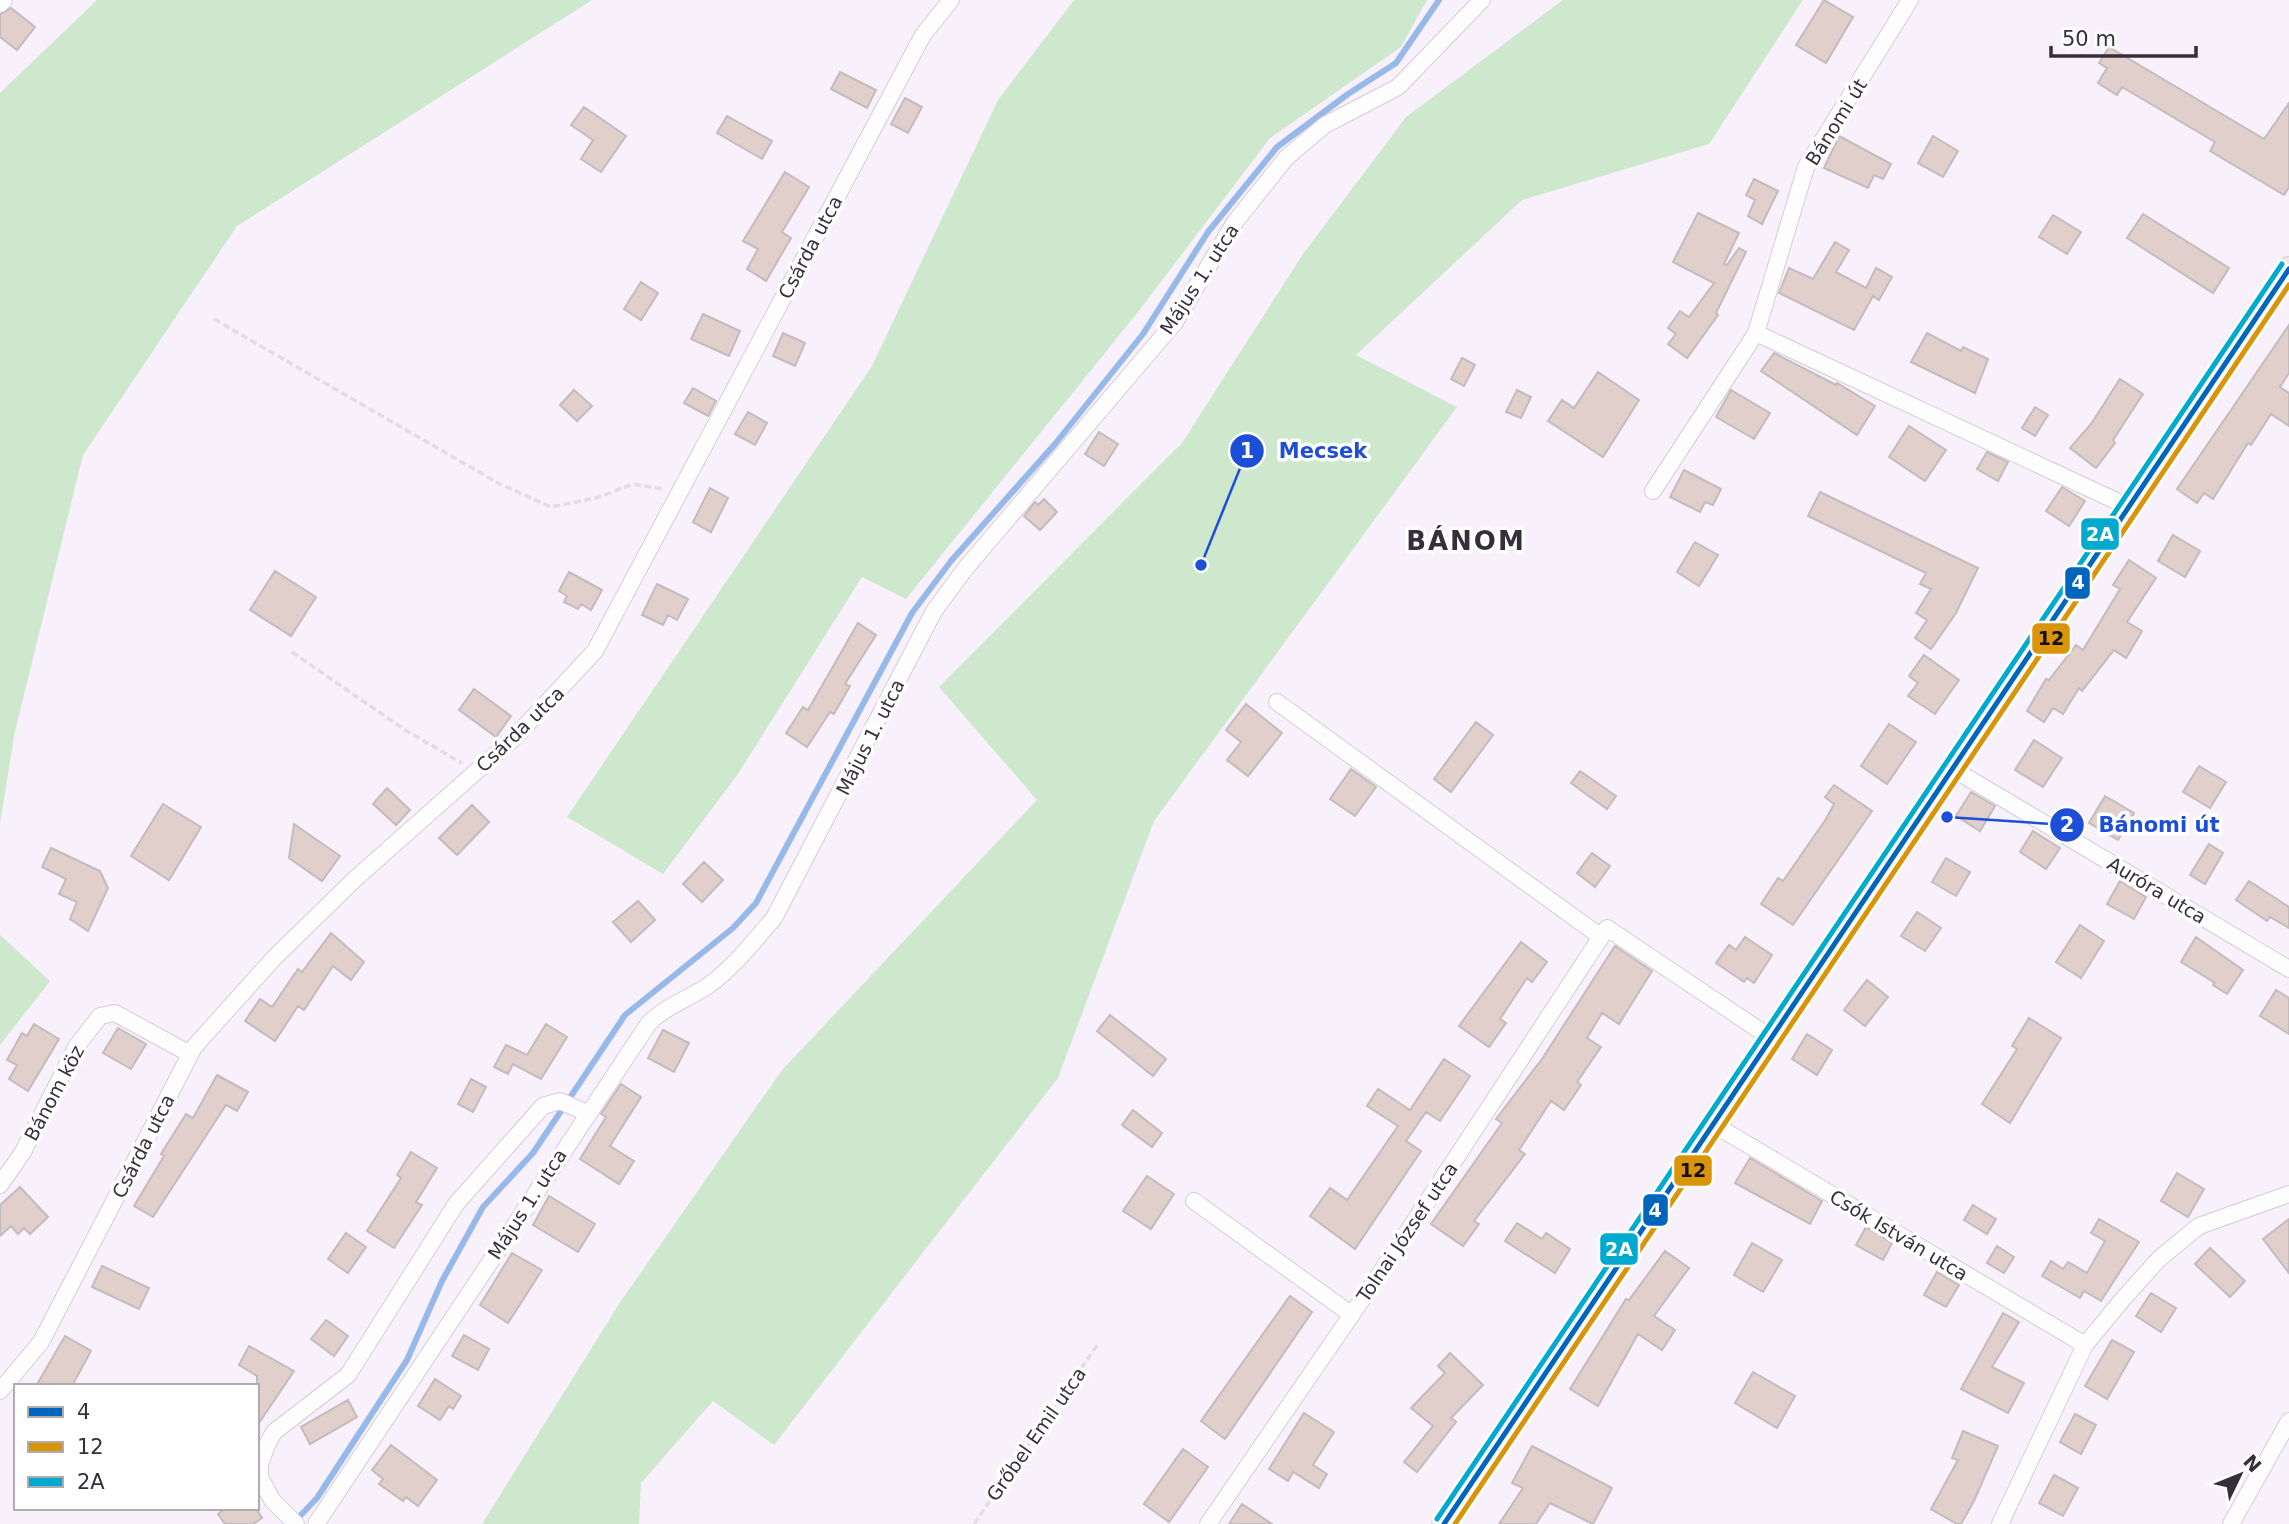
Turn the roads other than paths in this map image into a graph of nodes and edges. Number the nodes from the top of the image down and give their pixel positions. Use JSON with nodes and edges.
{"nodes":[{"id":1,"x":4,"y":0,"type":"edge"},
{"id":2,"x":951,"y":0,"type":"edge"},
{"id":3,"x":1482,"y":0,"type":"edge"},
{"id":4,"x":1910,"y":0,"type":"edge"},
{"id":5,"x":0,"y":4,"type":"edge"},
{"id":6,"x":2289,"y":269,"type":"edge"},
{"id":7,"x":1756,"y":333,"type":"junction"},
{"id":8,"x":1653,"y":491,"type":"dead end"},
{"id":9,"x":2129,"y":507,"type":"junction"},
{"id":10,"x":1276,"y":702,"type":"dead end"},
{"id":11,"x":1953,"y":769,"type":"junction"},
{"id":12,"x":1601,"y":937,"type":"junction"},
{"id":13,"x":2289,"y":969,"type":"edge"},
{"id":14,"x":1771,"y":1038,"type":"junction"},
{"id":15,"x":190,"y":1054,"type":"junction"},
{"id":16,"x":573,"y":1106,"type":"junction"},
{"id":17,"x":1713,"y":1124,"type":"junction"},
{"id":18,"x":0,"y":1185,"type":"edge"},
{"id":19,"x":2289,"y":1194,"type":"edge"},
{"id":20,"x":1194,"y":1201,"type":"dead end"},
{"id":21,"x":1352,"y":1315,"type":"junction"},
{"id":22,"x":2085,"y":1345,"type":"junction"},
{"id":23,"x":0,"y":1391,"type":"edge"},
{"id":24,"x":2289,"y":1421,"type":"edge"},
{"id":25,"x":296,"y":1524,"type":"edge"},
{"id":26,"x":316,"y":1524,"type":"edge"},
{"id":27,"x":1208,"y":1524,"type":"edge"},
{"id":28,"x":1444,"y":1524,"type":"edge"},
{"id":29,"x":2000,"y":1524,"type":"edge"},
{"id":30,"x":2231,"y":1524,"type":"edge"}],
"edges":[{"from":1,"to":5,"type":"street"},
{"from":2,"to":15,"type":"street","name":"Csárda utca"},
{"from":3,"to":16,"type":"street","name":"Május 1. utca"},
{"from":4,"to":7,"type":"street","name":"Bánomi út"},
{"from":6,"to":9,"type":"main road"},
{"from":7,"to":8,"type":"street","name":"Bánomi út"},
{"from":7,"to":9,"type":"street"},
{"from":9,"to":11,"type":"main road"},
{"from":10,"to":12,"type":"street"},
{"from":11,"to":13,"type":"street","name":"Auróra utca"},
{"from":11,"to":14,"type":"main road"},
{"from":12,"to":14,"type":"street"},
{"from":12,"to":21,"type":"street","name":"Tolnai József utca"},
{"from":14,"to":17,"type":"main road"},
{"from":15,"to":18,"type":"street","name":"Bánom köz"},
{"from":15,"to":23,"type":"street","name":"Csárda utca"},
{"from":16,"to":25,"type":"street"},
{"from":16,"to":26,"type":"street","name":"Május 1. utca"},
{"from":17,"to":22,"type":"street","name":"Csók István utca"},
{"from":17,"to":28,"type":"main road"},
{"from":19,"to":22,"type":"street"},
{"from":20,"to":21,"type":"street"},
{"from":21,"to":27,"type":"street","name":"Tolnai József utca"},
{"from":22,"to":29,"type":"street"},
{"from":24,"to":30,"type":"street"}]}
